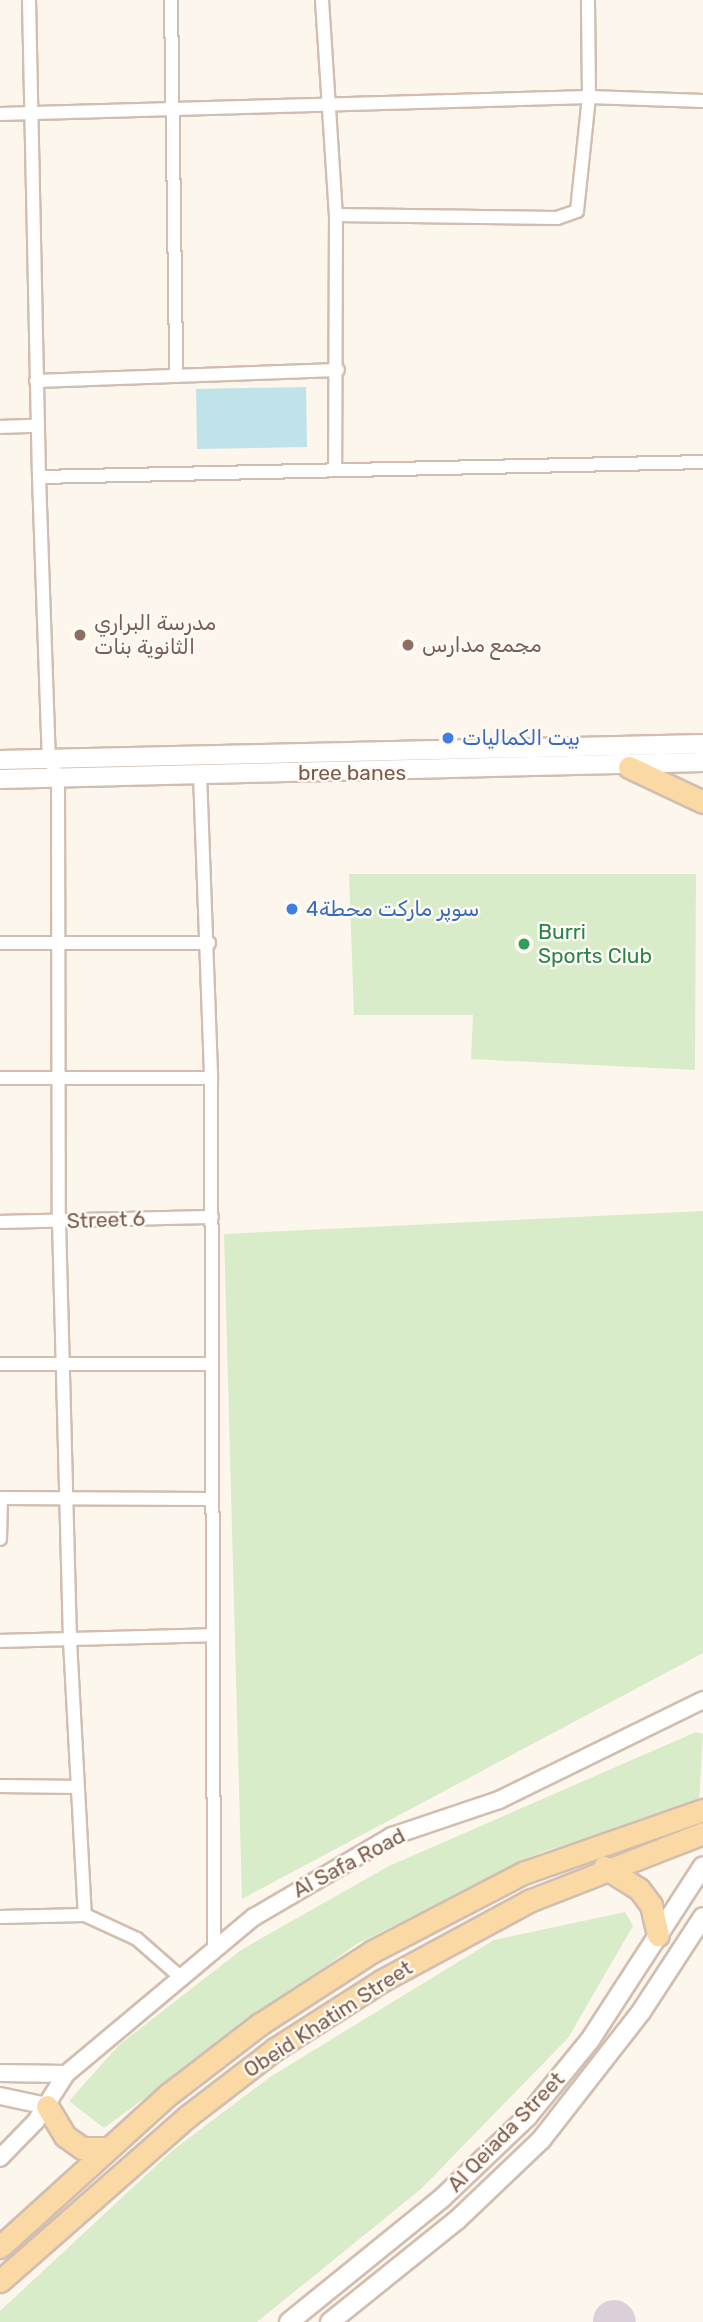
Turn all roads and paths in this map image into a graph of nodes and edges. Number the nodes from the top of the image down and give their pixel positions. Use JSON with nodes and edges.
{"nodes":[{"id":1,"x":29,"y":0,"type":"edge"},
{"id":2,"x":171,"y":0,"type":"edge"},
{"id":3,"x":322,"y":0,"type":"edge"},
{"id":4,"x":589,"y":0,"type":"edge"},
{"id":5,"x":589,"y":97,"type":"junction"},
{"id":6,"x":703,"y":101,"type":"edge"},
{"id":7,"x":331,"y":107,"type":"junction"},
{"id":8,"x":174,"y":111,"type":"junction"},
{"id":9,"x":0,"y":114,"type":"edge"},
{"id":10,"x":32,"y":114,"type":"junction"},
{"id":11,"x":336,"y":215,"type":"junction"},
{"id":12,"x":338,"y":370,"type":"junction"},
{"id":13,"x":176,"y":376,"type":"junction"},
{"id":14,"x":36,"y":381,"type":"junction"},
{"id":15,"x":38,"y":426,"type":"junction"},
{"id":16,"x":0,"y":427,"type":"edge"},
{"id":17,"x":703,"y":462,"type":"edge"},
{"id":18,"x":335,"y":470,"type":"junction"},
{"id":19,"x":38,"y":477,"type":"junction"},
{"id":20,"x":703,"y":744,"type":"edge"},
{"id":21,"x":49,"y":759,"type":"junction"},
{"id":22,"x":0,"y":760,"type":"edge"},
{"id":23,"x":703,"y":762,"type":"edge"},
{"id":24,"x":629,"y":767,"type":"junction"},
{"id":25,"x":200,"y":774,"type":"junction"},
{"id":26,"x":58,"y":777,"type":"junction"},
{"id":27,"x":0,"y":779,"type":"edge"},
{"id":28,"x":703,"y":802,"type":"edge"},
{"id":29,"x":0,"y":943,"type":"edge"},
{"id":30,"x":209,"y":943,"type":"junction"},
{"id":31,"x":57,"y":944,"type":"junction"},
{"id":32,"x":58,"y":1077,"type":"junction"},
{"id":33,"x":0,"y":1078,"type":"edge"},
{"id":34,"x":211,"y":1078,"type":"junction"},
{"id":35,"x":212,"y":1217,"type":"junction"},
{"id":36,"x":59,"y":1221,"type":"junction"},
{"id":37,"x":0,"y":1222,"type":"edge"},
{"id":38,"x":0,"y":1364,"type":"edge"},
{"id":39,"x":210,"y":1364,"type":"junction"},
{"id":40,"x":66,"y":1366,"type":"junction"},
{"id":41,"x":0,"y":1498,"type":"edge"},
{"id":42,"x":67,"y":1499,"type":"junction"},
{"id":43,"x":209,"y":1499,"type":"junction"},
{"id":44,"x":0,"y":1539,"type":"edge"},
{"id":45,"x":213,"y":1635,"type":"junction"},
{"id":46,"x":0,"y":1641,"type":"edge"},
{"id":47,"x":70,"y":1641,"type":"junction"},
{"id":48,"x":703,"y":1700,"type":"edge"},
{"id":49,"x":0,"y":1786,"type":"edge"},
{"id":50,"x":77,"y":1787,"type":"junction"},
{"id":51,"x":703,"y":1810,"type":"edge"},
{"id":52,"x":703,"y":1833,"type":"edge"},
{"id":53,"x":703,"y":1866,"type":"edge"},
{"id":54,"x":604,"y":1867,"type":"junction"},
{"id":55,"x":85,"y":1915,"type":"junction"},
{"id":56,"x":0,"y":1917,"type":"edge"},
{"id":57,"x":703,"y":1917,"type":"edge"},
{"id":58,"x":658,"y":1935,"type":"junction"},
{"id":59,"x":214,"y":1945,"type":"junction"},
{"id":60,"x":178,"y":1975,"type":"junction"},
{"id":61,"x":0,"y":2073,"type":"edge"},
{"id":62,"x":66,"y":2074,"type":"junction"},
{"id":63,"x":0,"y":2096,"type":"edge"},
{"id":64,"x":47,"y":2106,"type":"junction"},
{"id":65,"x":104,"y":2148,"type":"junction"},
{"id":66,"x":0,"y":2158,"type":"edge"},
{"id":67,"x":0,"y":2247,"type":"edge"},
{"id":68,"x":0,"y":2281,"type":"edge"},
{"id":69,"x":289,"y":2322,"type":"edge"},
{"id":70,"x":330,"y":2322,"type":"edge"}],
"edges":[{"from":1,"to":10,"type":"street"},
{"from":2,"to":8,"type":"street"},
{"from":3,"to":7,"type":"street"},
{"from":4,"to":5,"type":"street"},
{"from":5,"to":6,"type":"street"},
{"from":5,"to":7,"type":"street"},
{"from":5,"to":11,"type":"street"},
{"from":7,"to":8,"type":"street"},
{"from":7,"to":11,"type":"street"},
{"from":8,"to":10,"type":"street"},
{"from":8,"to":13,"type":"street"},
{"from":9,"to":10,"type":"street"},
{"from":10,"to":14,"type":"street"},
{"from":11,"to":12,"type":"street"},
{"from":12,"to":13,"type":"street"},
{"from":12,"to":18,"type":"street"},
{"from":13,"to":14,"type":"street"},
{"from":14,"to":15,"type":"street"},
{"from":15,"to":16,"type":"street"},
{"from":15,"to":19,"type":"street"},
{"from":17,"to":18,"type":"street"},
{"from":18,"to":19,"type":"street"},
{"from":19,"to":21,"type":"street"},
{"from":20,"to":21,"type":"main road","name":"bree banes"},
{"from":21,"to":22,"type":"main road","name":"bree banes"},
{"from":21,"to":26,"type":"street"},
{"from":23,"to":24,"type":"main road","name":"bree banes"},
{"from":24,"to":25,"type":"main road","name":"bree banes"},
{"from":24,"to":28,"type":"main road"},
{"from":25,"to":26,"type":"main road","name":"bree banes"},
{"from":25,"to":30,"type":"street"},
{"from":26,"to":27,"type":"main road","name":"bree banes"},
{"from":26,"to":31,"type":"street"},
{"from":29,"to":31,"type":"street"},
{"from":30,"to":31,"type":"street"},
{"from":30,"to":34,"type":"street"},
{"from":31,"to":32,"type":"street"},
{"from":32,"to":33,"type":"street"},
{"from":32,"to":34,"type":"street"},
{"from":32,"to":36,"type":"street"},
{"from":34,"to":35,"type":"street"},
{"from":35,"to":36,"type":"street","name":"Street 6"},
{"from":35,"to":39,"type":"street"},
{"from":36,"to":37,"type":"street","name":"Street 6"},
{"from":36,"to":40,"type":"street"},
{"from":38,"to":40,"type":"street"},
{"from":39,"to":40,"type":"street"},
{"from":39,"to":43,"type":"street"},
{"from":40,"to":42,"type":"street"},
{"from":41,"to":42,"type":"street"},
{"from":41,"to":44,"type":"street"},
{"from":42,"to":43,"type":"street"},
{"from":42,"to":47,"type":"street"},
{"from":43,"to":45,"type":"street"},
{"from":45,"to":47,"type":"street"},
{"from":45,"to":59,"type":"street"},
{"from":46,"to":47,"type":"street"},
{"from":47,"to":50,"type":"street"},
{"from":48,"to":59,"type":"street","name":"Al Safa Road"},
{"from":49,"to":50,"type":"street"},
{"from":50,"to":55,"type":"street"},
{"from":51,"to":65,"type":"main road","name":"Obeid Khatim Street"},
{"from":52,"to":54,"type":"main road","name":"Obeid Khatim Street"},
{"from":53,"to":58,"type":"main road","name":"Al Qeiada Street"},
{"from":54,"to":58,"type":"main road"},
{"from":54,"to":68,"type":"main road","name":"Obeid Khatim Street"},
{"from":55,"to":56,"type":"street"},
{"from":55,"to":60,"type":"street"},
{"from":57,"to":70,"type":"main road"},
{"from":58,"to":69,"type":"main road","name":"Al Qeiada Street"},
{"from":59,"to":60,"type":"street","name":"Al Safa Road"},
{"from":60,"to":62,"type":"street","name":"Al Safa Road"},
{"from":61,"to":62,"type":"street"},
{"from":62,"to":64,"type":"street","name":"Al Safa Road"},
{"from":63,"to":64,"type":"street"},
{"from":64,"to":65,"type":"main road"},
{"from":64,"to":66,"type":"street","name":"Al Safa Road"},
{"from":65,"to":67,"type":"main road","name":"Obeid Khatim Street"}]}
